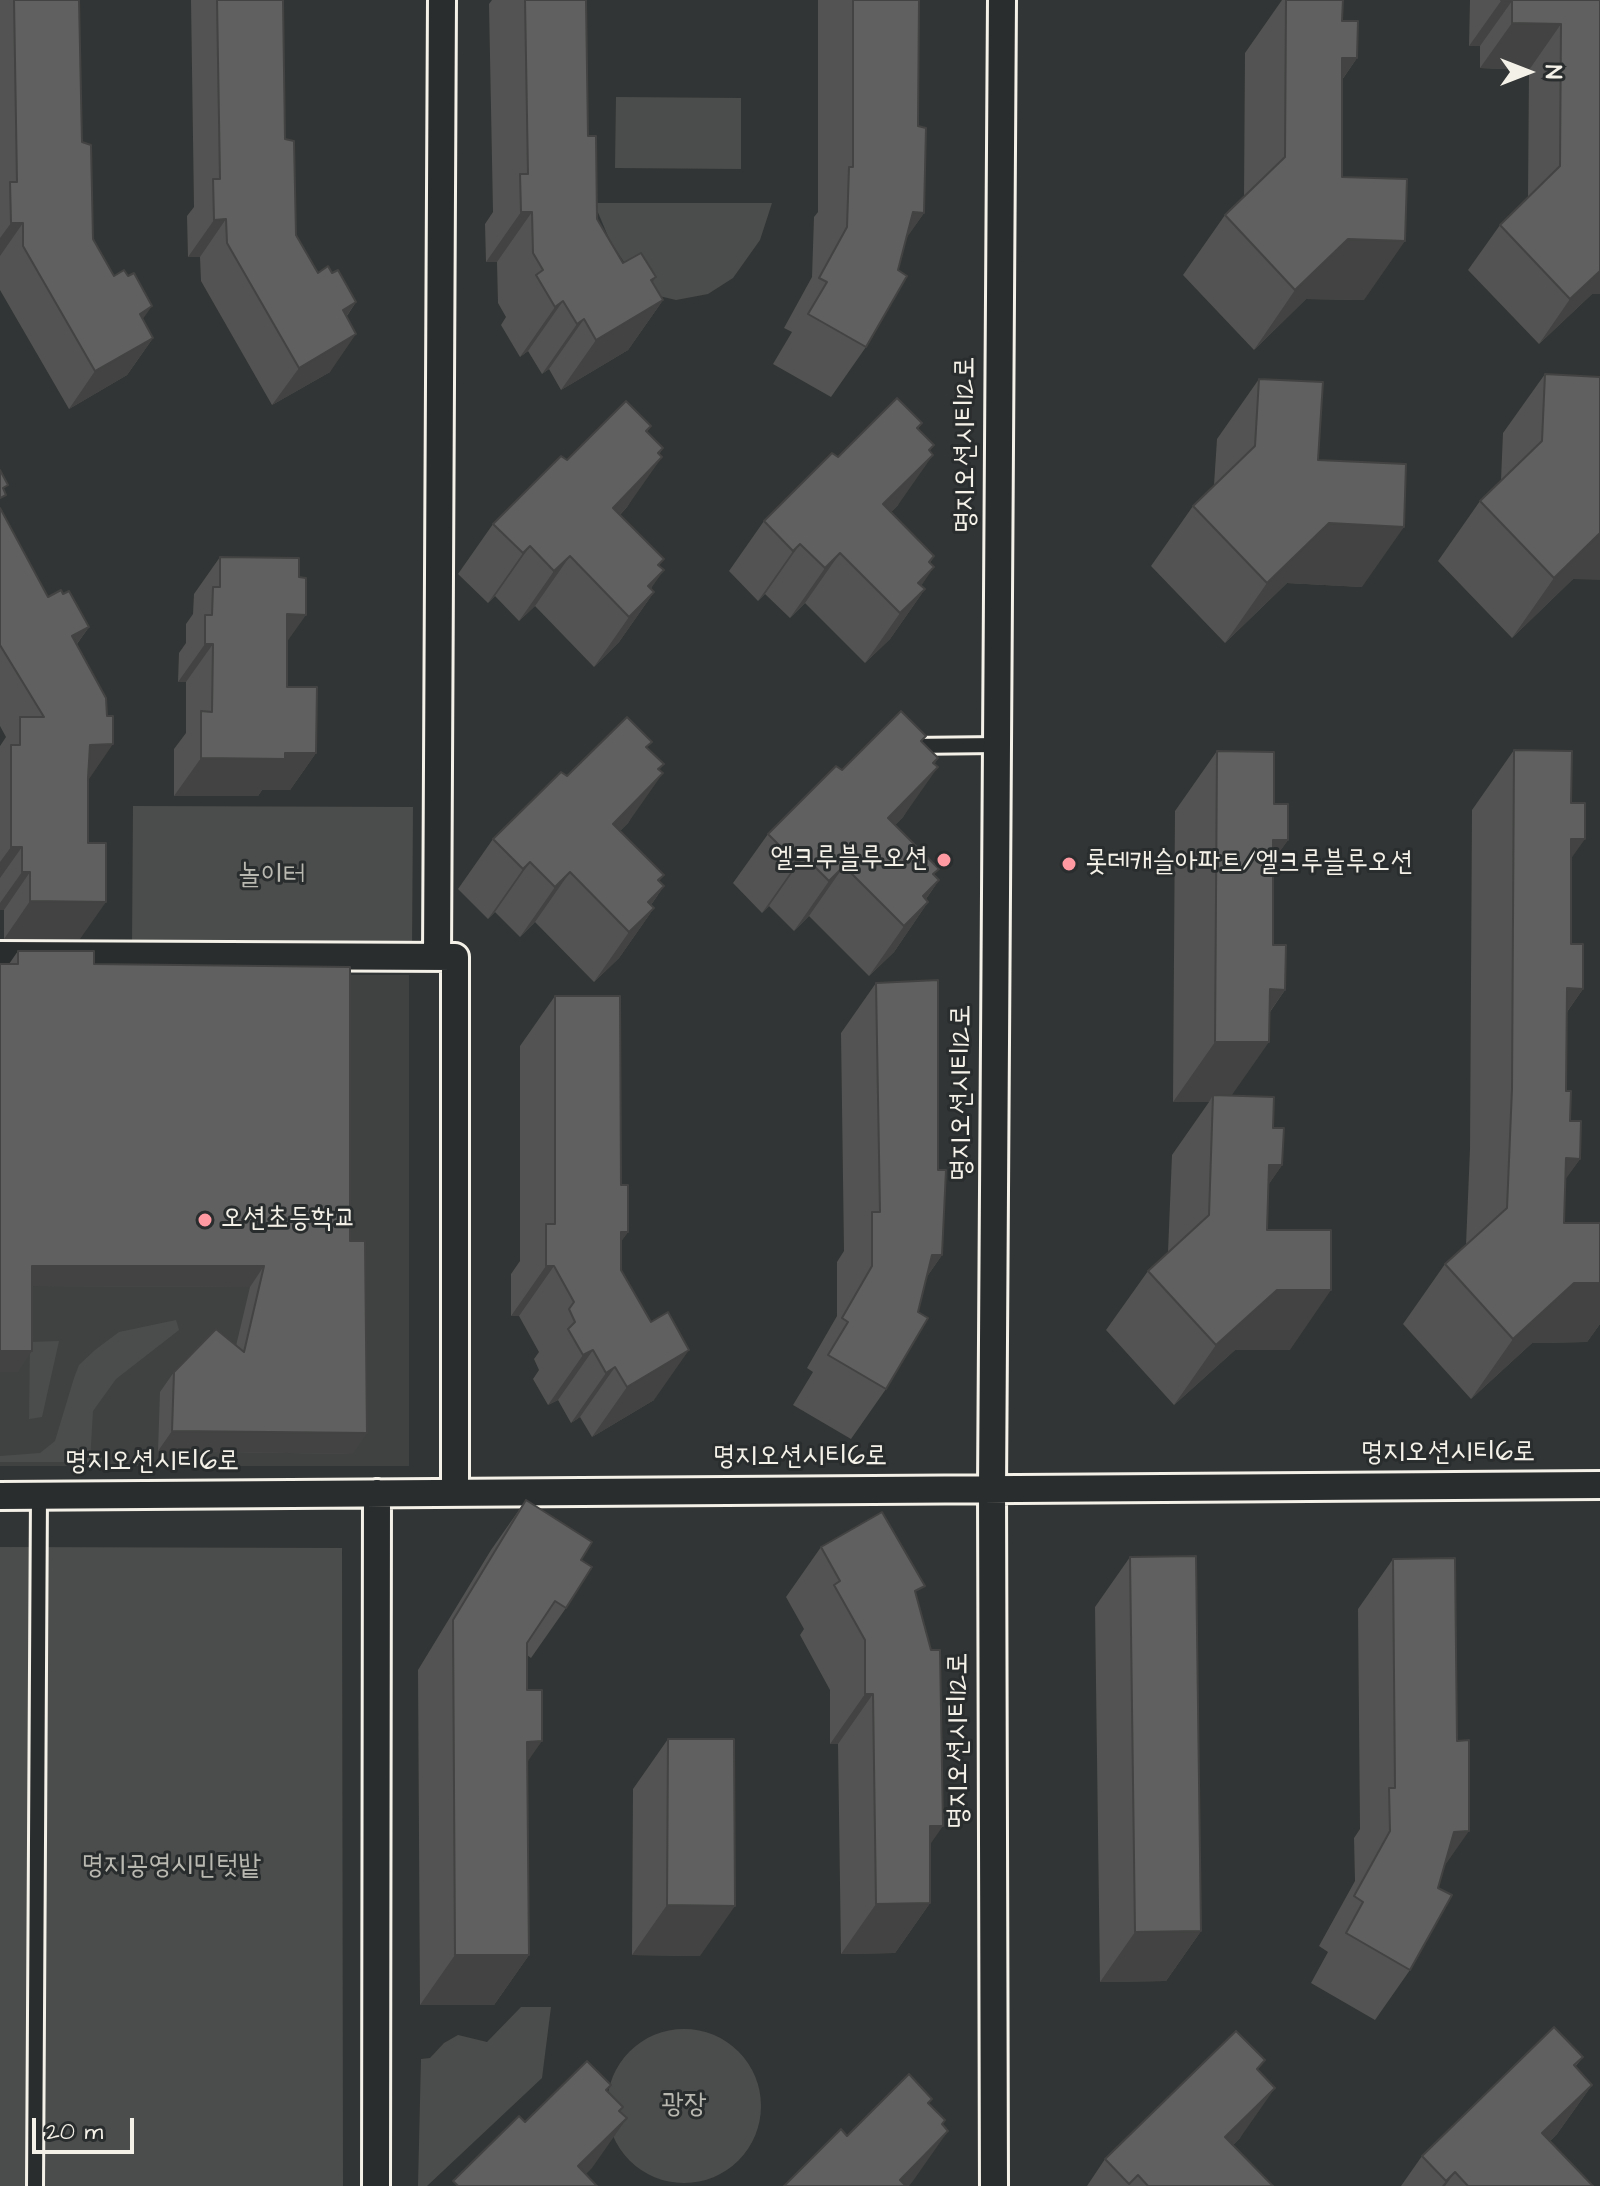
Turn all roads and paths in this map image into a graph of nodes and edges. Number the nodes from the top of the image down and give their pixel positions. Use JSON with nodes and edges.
{"nodes":[{"id":1,"x":442,"y":0,"type":"edge"},
{"id":2,"x":1002,"y":0,"type":"edge"},
{"id":3,"x":997,"y":745,"type":"junction"},
{"id":4,"x":910,"y":746,"type":"edge"},
{"id":5,"x":0,"y":955,"type":"edge"},
{"id":6,"x":437,"y":957,"type":"junction"},
{"id":7,"x":1600,"y":1485,"type":"edge"},
{"id":8,"x":992,"y":1489,"type":"junction"},
{"id":9,"x":455,"y":1492,"type":"junction"},
{"id":10,"x":377,"y":1493,"type":"junction"},
{"id":11,"x":39,"y":1495,"type":"junction"},
{"id":12,"x":0,"y":1496,"type":"edge"},
{"id":13,"x":35,"y":2186,"type":"edge"},
{"id":14,"x":376,"y":2186,"type":"edge"},
{"id":15,"x":994,"y":2186,"type":"edge"}],
"edges":[{"from":1,"to":6,"type":"street"},
{"from":2,"to":3,"type":"street","name":"명지오션시티12로"},
{"from":3,"to":4,"type":"lane"},
{"from":3,"to":8,"type":"street","name":"명지오션시티12로"},
{"from":5,"to":6,"type":"street"},
{"from":6,"to":9,"type":"street"},
{"from":7,"to":8,"type":"street","name":"명지오션시티6로"},
{"from":8,"to":9,"type":"street","name":"명지오션시티6로"},
{"from":8,"to":15,"type":"street","name":"명지오션시티12로"},
{"from":9,"to":10,"type":"street","name":"명지오션시티6로"},
{"from":10,"to":11,"type":"street","name":"명지오션시티6로"},
{"from":10,"to":14,"type":"street"},
{"from":11,"to":12,"type":"street","name":"명지오션시티6로"},
{"from":11,"to":13,"type":"lane"}]}
